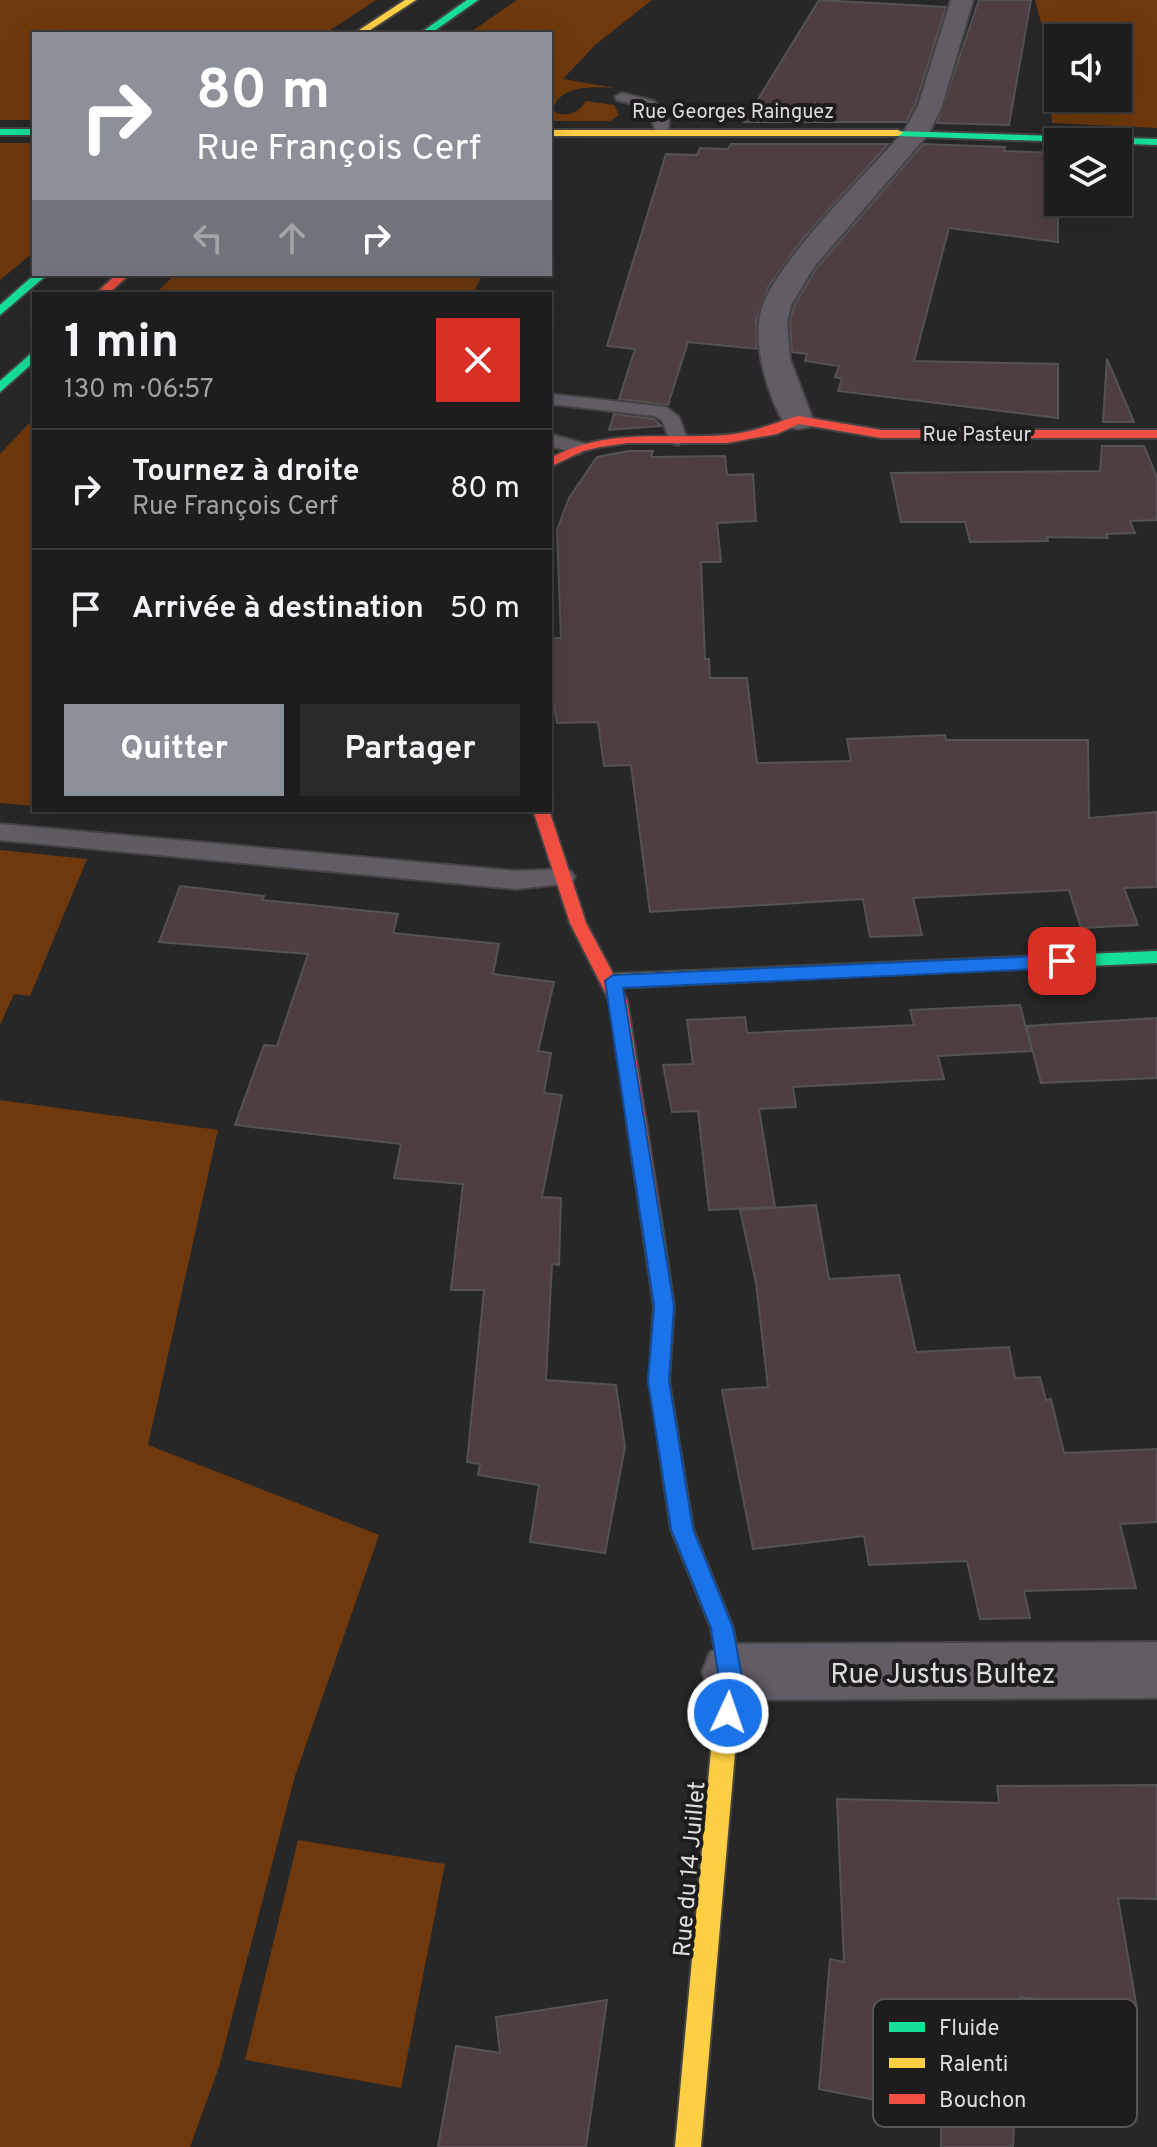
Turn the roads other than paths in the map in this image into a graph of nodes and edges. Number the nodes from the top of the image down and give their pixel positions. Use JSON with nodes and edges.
{"nodes":[{"id":1,"x":411,"y":0,"type":"edge"},
{"id":2,"x":473,"y":0,"type":"edge"},
{"id":3,"x":962,"y":0,"type":"edge"},
{"id":4,"x":361,"y":32,"type":"edge"},
{"id":5,"x":427,"y":32,"type":"edge"},
{"id":6,"x":622,"y":97,"type":"dead end"},
{"id":7,"x":0,"y":132,"type":"edge"},
{"id":8,"x":32,"y":132,"type":"edge"},
{"id":9,"x":552,"y":133,"type":"edge"},
{"id":10,"x":663,"y":133,"type":"junction"},
{"id":11,"x":916,"y":133,"type":"junction"},
{"id":12,"x":1157,"y":142,"type":"edge"},
{"id":13,"x":40,"y":276,"type":"edge"},
{"id":14,"x":122,"y":276,"type":"edge"},
{"id":15,"x":103,"y":292,"type":"edge"},
{"id":16,"x":0,"y":311,"type":"edge"},
{"id":17,"x":32,"y":357,"type":"edge"},
{"id":18,"x":0,"y":388,"type":"edge"},
{"id":19,"x":552,"y":399,"type":"edge"},
{"id":20,"x":798,"y":420,"type":"junction"},
{"id":21,"x":1157,"y":434,"type":"edge"},
{"id":22,"x":678,"y":439,"type":"junction"},
{"id":23,"x":552,"y":441,"type":"edge"},
{"id":24,"x":579,"y":448,"type":"junction"},
{"id":25,"x":552,"y":462,"type":"edge"},
{"id":26,"x":542,"y":812,"type":"edge"},
{"id":27,"x":0,"y":832,"type":"edge"},
{"id":28,"x":563,"y":877,"type":"junction"},
{"id":29,"x":1157,"y":957,"type":"edge"},
{"id":30,"x":613,"y":981,"type":"junction"},
{"id":31,"x":1157,"y":1670,"type":"edge"},
{"id":32,"x":730,"y":1672,"type":"junction"},
{"id":33,"x":688,"y":2147,"type":"edge"}],
"edges":[{"from":1,"to":4,"type":"main road"},
{"from":2,"to":5,"type":"main road"},
{"from":3,"to":11,"type":"street"},
{"from":6,"to":10,"type":"lane"},
{"from":7,"to":8,"type":"main road"},
{"from":9,"to":10,"type":"main road","name":"Rue Georges Rainguez"},
{"from":10,"to":11,"type":"main road","name":"Rue Georges Rainguez"},
{"from":11,"to":12,"type":"main road","name":"Rue Georges Rainguez"},
{"from":11,"to":20,"type":"street"},
{"from":13,"to":16,"type":"main road"},
{"from":14,"to":15,"type":"main road"},
{"from":17,"to":18,"type":"main road"},
{"from":19,"to":22,"type":"lane"},
{"from":20,"to":21,"type":"main road","name":"Rue Pasteur"},
{"from":20,"to":22,"type":"main road","name":"Rue Pasteur"},
{"from":22,"to":24,"type":"main road","name":"Rue Pasteur"},
{"from":23,"to":24,"type":"lane"},
{"from":24,"to":25,"type":"main road"},
{"from":26,"to":28,"type":"main road","name":"Rue du 14 Juillet"},
{"from":27,"to":28,"type":"lane"},
{"from":28,"to":30,"type":"main road","name":"Rue du 14 Juillet"},
{"from":29,"to":30,"type":"main road"},
{"from":30,"to":32,"type":"main road","name":"Rue du 14 Juillet"},
{"from":31,"to":32,"type":"street","name":"Rue Justus Bultez"},
{"from":32,"to":33,"type":"main road","name":"Rue du 14 Juillet"}]}
